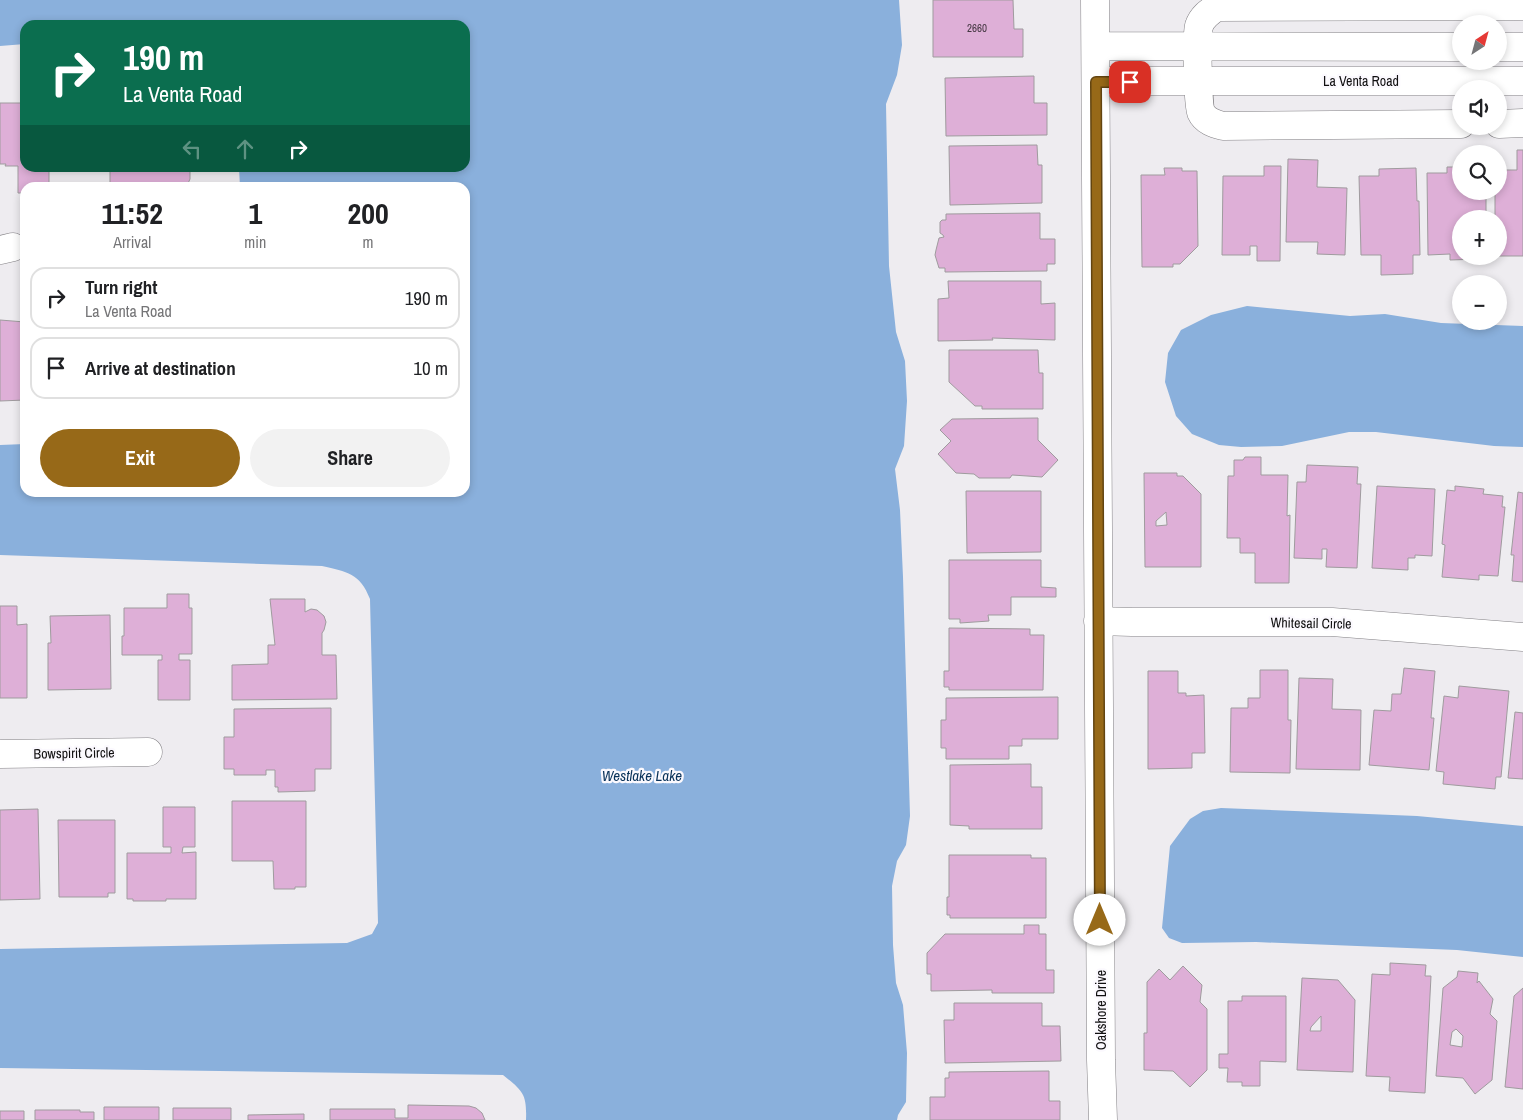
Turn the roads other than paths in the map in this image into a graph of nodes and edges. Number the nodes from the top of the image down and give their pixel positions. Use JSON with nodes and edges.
{"nodes":[{"id":1,"x":1095,"y":0,"type":"edge"},
{"id":2,"x":1523,"y":6,"type":"edge"},
{"id":3,"x":1096,"y":46,"type":"junction"},
{"id":4,"x":1198,"y":47,"type":"junction"},
{"id":5,"x":1452,"y":47,"type":"edge"},
{"id":6,"x":1508,"y":47,"type":"edge"},
{"id":7,"x":1523,"y":47,"type":"edge"},
{"id":8,"x":1523,"y":81,"type":"edge"},
{"id":9,"x":1096,"y":82,"type":"junction"},
{"id":10,"x":1199,"y":82,"type":"junction"},
{"id":11,"x":1452,"y":124,"type":"edge"},
{"id":12,"x":1507,"y":124,"type":"edge"},
{"id":13,"x":1523,"y":124,"type":"edge"},
{"id":14,"x":1098,"y":621,"type":"junction"},
{"id":15,"x":1523,"y":637,"type":"edge"},
{"id":16,"x":148,"y":752,"type":"dead end"},
{"id":17,"x":0,"y":754,"type":"edge"},
{"id":18,"x":1103,"y":1120,"type":"edge"}],
"edges":[{"from":1,"to":3,"type":"street","name":"Oakshore Drive"},
{"from":2,"to":4,"type":"street"},
{"from":3,"to":4,"type":"street"},
{"from":3,"to":9,"type":"street","name":"Oakshore Drive"},
{"from":4,"to":5,"type":"street"},
{"from":4,"to":10,"type":"street"},
{"from":6,"to":7,"type":"street"},
{"from":8,"to":10,"type":"street","name":"La Venta Road"},
{"from":9,"to":10,"type":"street","name":"La Venta Road"},
{"from":9,"to":14,"type":"street","name":"Oakshore Drive"},
{"from":10,"to":11,"type":"street"},
{"from":12,"to":13,"type":"street"},
{"from":14,"to":15,"type":"street","name":"Whitesail Circle"},
{"from":14,"to":18,"type":"street","name":"Oakshore Drive"},
{"from":16,"to":17,"type":"street","name":"Bowspirit Circle"}]}
